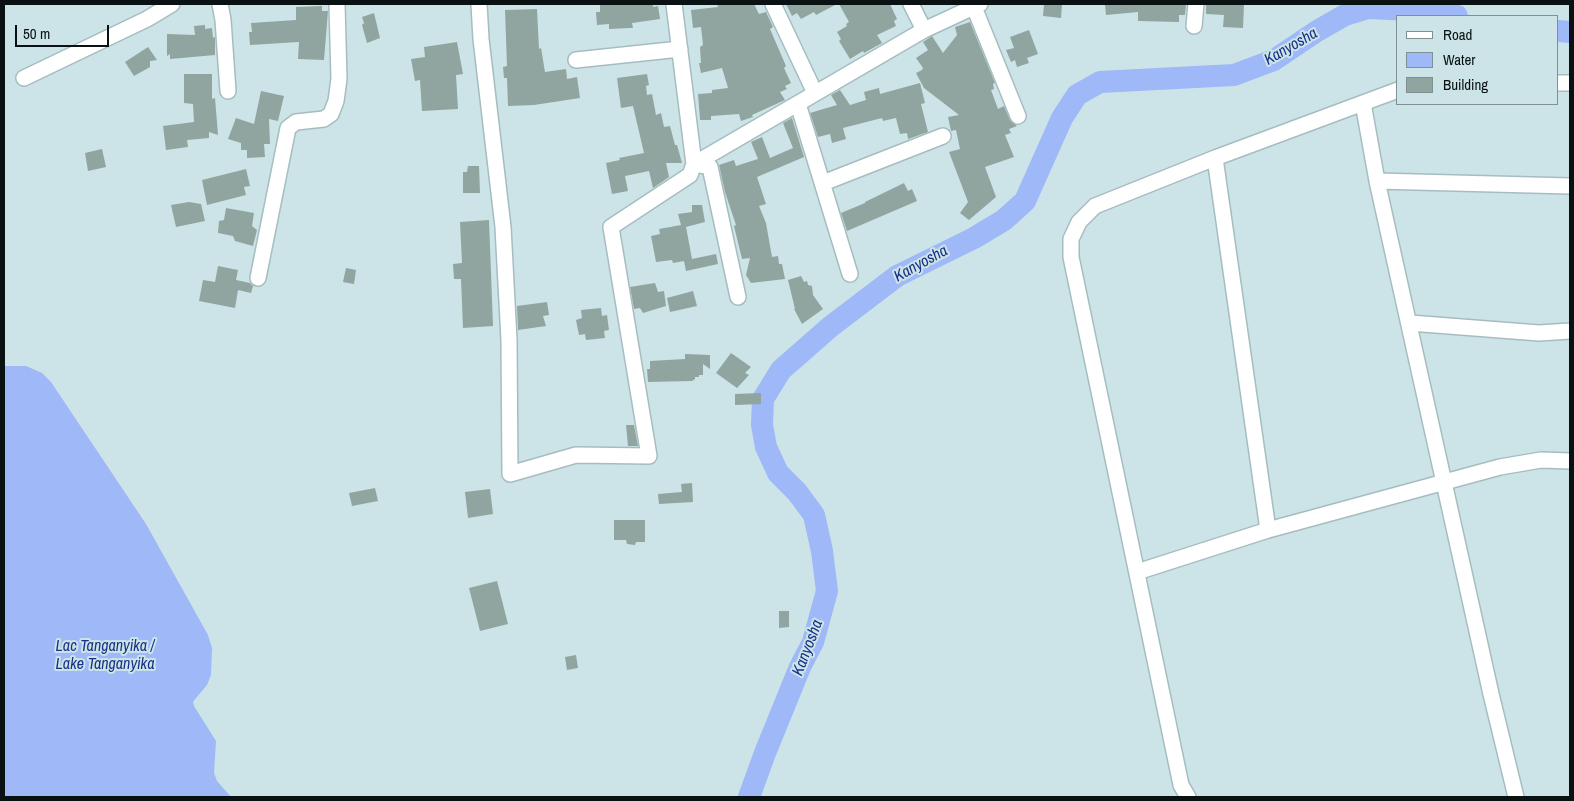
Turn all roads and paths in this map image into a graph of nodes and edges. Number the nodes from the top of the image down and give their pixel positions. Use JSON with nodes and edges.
{"nodes":[{"id":1,"x":172,"y":4,"type":"edge"},
{"id":2,"x":220,"y":4,"type":"edge"},
{"id":3,"x":337,"y":4,"type":"edge"},
{"id":4,"x":479,"y":4,"type":"edge"},
{"id":5,"x":674,"y":4,"type":"edge"},
{"id":6,"x":773,"y":4,"type":"edge"},
{"id":7,"x":911,"y":4,"type":"edge"},
{"id":8,"x":1196,"y":4,"type":"edge"},
{"id":9,"x":977,"y":5,"type":"edge"},
{"id":10,"x":1194,"y":26,"type":"dead end"},
{"id":11,"x":924,"y":30,"type":"junction"},
{"id":12,"x":680,"y":49,"type":"junction"},
{"id":13,"x":576,"y":60,"type":"dead end"},
{"id":14,"x":24,"y":78,"type":"dead end"},
{"id":15,"x":228,"y":91,"type":"dead end"},
{"id":16,"x":1396,"y":91,"type":"edge"},
{"id":17,"x":815,"y":93,"type":"junction"},
{"id":18,"x":1363,"y":103,"type":"junction"},
{"id":19,"x":798,"y":104,"type":"junction"},
{"id":20,"x":1018,"y":116,"type":"dead end"},
{"id":21,"x":942,"y":136,"type":"dead end"},
{"id":22,"x":1215,"y":158,"type":"junction"},
{"id":23,"x":694,"y":164,"type":"junction"},
{"id":24,"x":1377,"y":181,"type":"junction"},
{"id":25,"x":823,"y":183,"type":"junction"},
{"id":26,"x":1570,"y":186,"type":"edge"},
{"id":27,"x":850,"y":274,"type":"dead end"},
{"id":28,"x":258,"y":278,"type":"dead end"},
{"id":29,"x":738,"y":297,"type":"dead end"},
{"id":30,"x":1410,"y":323,"type":"junction"},
{"id":31,"x":1570,"y":331,"type":"edge"},
{"id":32,"x":1570,"y":461,"type":"edge"},
{"id":33,"x":1444,"y":482,"type":"junction"},
{"id":34,"x":1268,"y":530,"type":"junction"},
{"id":35,"x":1137,"y":572,"type":"junction"},
{"id":36,"x":1188,"y":797,"type":"edge"},
{"id":37,"x":1516,"y":797,"type":"edge"}],
"edges":[{"from":1,"to":14,"type":"street"},
{"from":2,"to":15,"type":"street"},
{"from":3,"to":28,"type":"street"},
{"from":4,"to":23,"type":"street"},
{"from":5,"to":12,"type":"street"},
{"from":6,"to":17,"type":"street"},
{"from":7,"to":11,"type":"street"},
{"from":8,"to":10,"type":"street"},
{"from":9,"to":11,"type":"street"},
{"from":9,"to":20,"type":"street"},
{"from":11,"to":17,"type":"street"},
{"from":12,"to":13,"type":"street"},
{"from":12,"to":23,"type":"street"},
{"from":16,"to":18,"type":"street"},
{"from":17,"to":19,"type":"street"},
{"from":18,"to":22,"type":"street"},
{"from":18,"to":24,"type":"street"},
{"from":19,"to":23,"type":"street"},
{"from":19,"to":25,"type":"street"},
{"from":21,"to":25,"type":"street"},
{"from":22,"to":34,"type":"street"},
{"from":22,"to":35,"type":"street"},
{"from":23,"to":29,"type":"street"},
{"from":24,"to":26,"type":"street"},
{"from":24,"to":30,"type":"street"},
{"from":25,"to":27,"type":"street"},
{"from":30,"to":31,"type":"street"},
{"from":30,"to":33,"type":"street"},
{"from":32,"to":33,"type":"street"},
{"from":33,"to":34,"type":"street"},
{"from":33,"to":37,"type":"street"},
{"from":34,"to":35,"type":"street"},
{"from":35,"to":36,"type":"street"}]}
